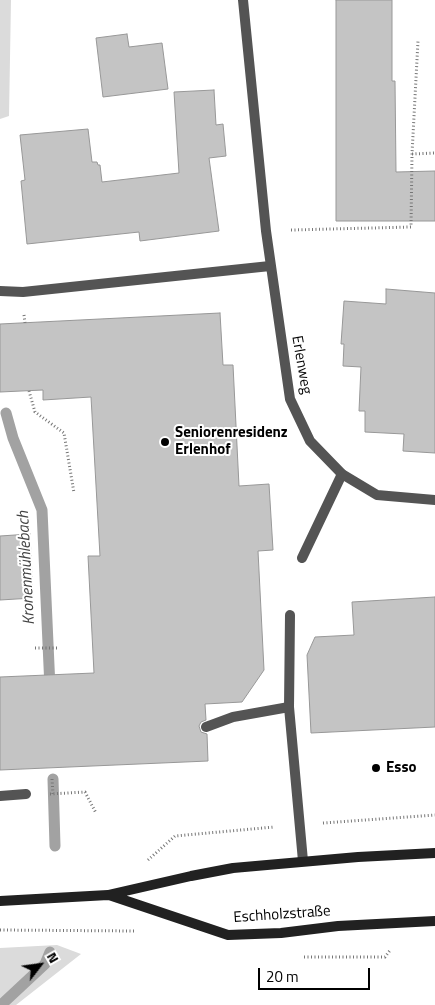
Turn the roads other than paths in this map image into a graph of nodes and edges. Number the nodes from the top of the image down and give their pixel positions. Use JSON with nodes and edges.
{"nodes":[{"id":1,"x":243,"y":0,"type":"edge"},
{"id":2,"x":270,"y":266,"type":"junction"},
{"id":3,"x":0,"y":290,"type":"edge"},
{"id":4,"x":342,"y":474,"type":"junction"},
{"id":5,"x":435,"y":500,"type":"edge"},
{"id":6,"x":302,"y":558,"type":"dead end"},
{"id":7,"x":290,"y":615,"type":"dead end"},
{"id":8,"x":289,"y":706,"type":"junction"},
{"id":9,"x":206,"y":727,"type":"dead end"},
{"id":10,"x":26,"y":794,"type":"dead end"},
{"id":11,"x":0,"y":796,"type":"edge"},
{"id":12,"x":435,"y":852,"type":"edge"},
{"id":13,"x":303,"y":861,"type":"junction"},
{"id":14,"x":108,"y":895,"type":"junction"},
{"id":15,"x":0,"y":901,"type":"edge"},
{"id":16,"x":435,"y":921,"type":"edge"}],
"edges":[{"from":1,"to":2,"type":"street","name":"Erlenweg"},
{"from":2,"to":3,"type":"street"},
{"from":2,"to":4,"type":"street","name":"Erlenweg"},
{"from":4,"to":5,"type":"street","name":"Erlenweg"},
{"from":4,"to":6,"type":"street"},
{"from":7,"to":8,"type":"street"},
{"from":8,"to":9,"type":"street"},
{"from":8,"to":13,"type":"street"},
{"from":10,"to":11,"type":"street"},
{"from":12,"to":13,"type":"main road","name":"Eschholzstraße"},
{"from":13,"to":14,"type":"main road","name":"Eschholzstraße"},
{"from":14,"to":15,"type":"main road","name":"Eschholzstraße"},
{"from":14,"to":16,"type":"main road","name":"Eschholzstraße"}]}
